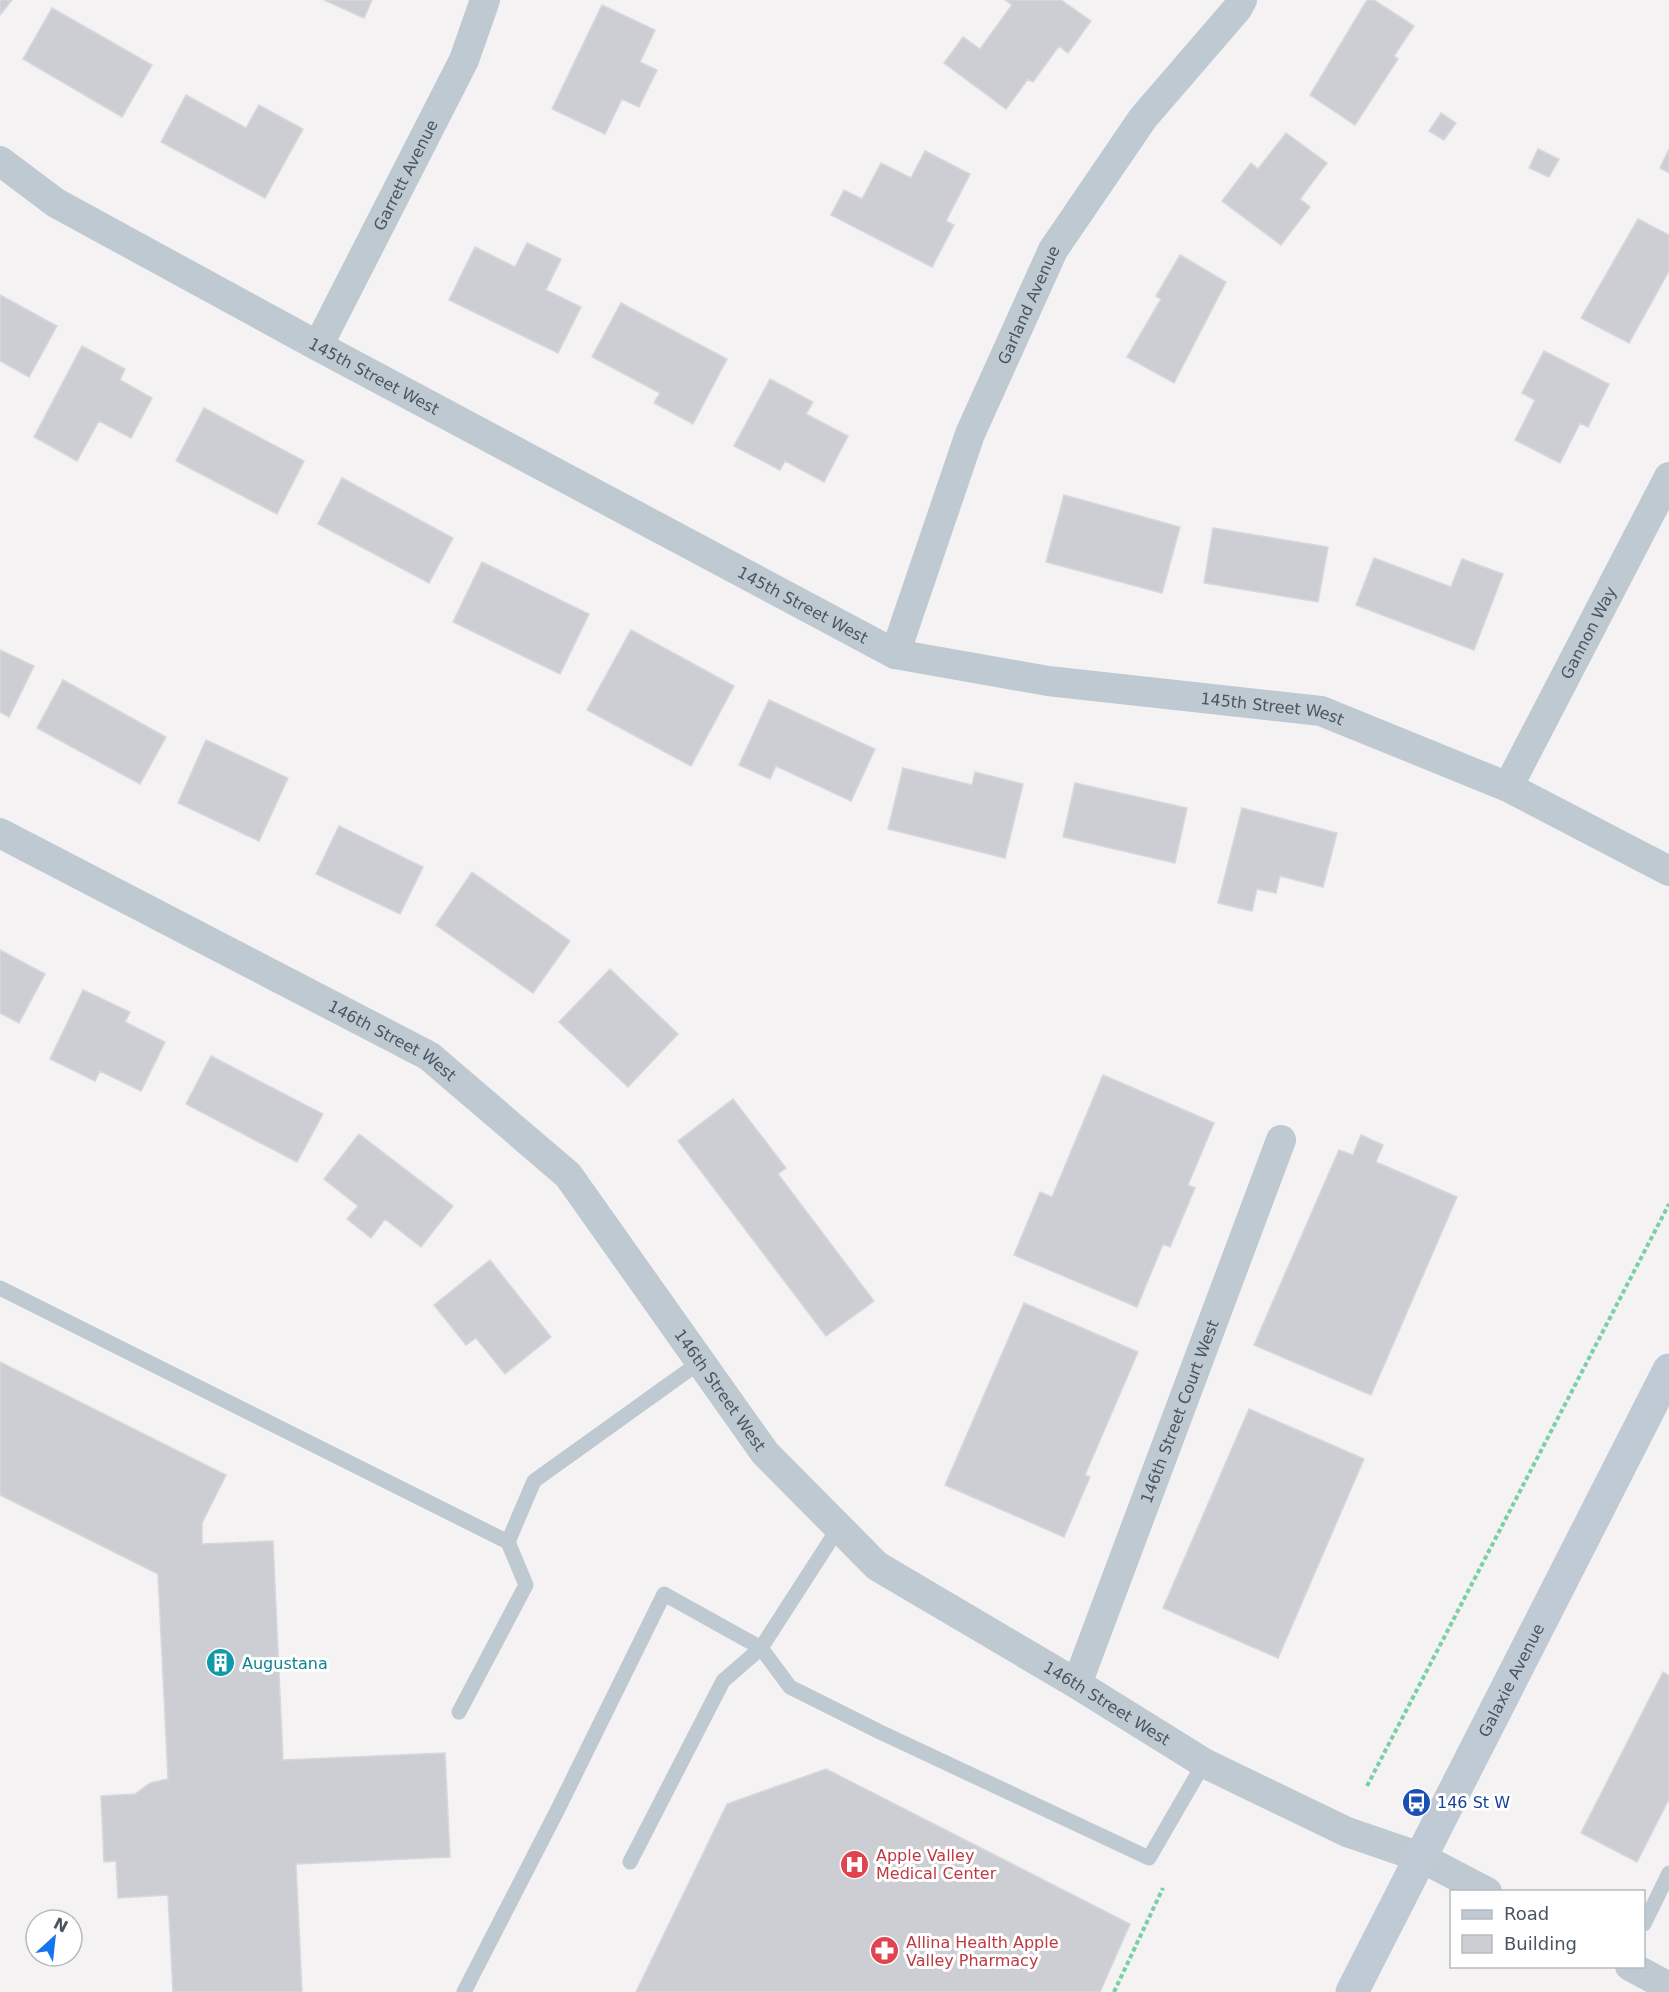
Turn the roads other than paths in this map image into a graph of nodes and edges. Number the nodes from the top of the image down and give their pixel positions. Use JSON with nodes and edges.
{"nodes":[{"id":1,"x":485,"y":0,"type":"edge"},
{"id":2,"x":1242,"y":0,"type":"edge"},
{"id":3,"x":0,"y":161,"type":"edge"},
{"id":4,"x":318,"y":346,"type":"junction"},
{"id":5,"x":1669,"y":477,"type":"edge"},
{"id":6,"x":895,"y":654,"type":"junction"},
{"id":7,"x":1508,"y":787,"type":"junction"},
{"id":8,"x":0,"y":832,"type":"edge"},
{"id":9,"x":1669,"y":871,"type":"edge"},
{"id":10,"x":1281,"y":1140,"type":"dead end"},
{"id":11,"x":0,"y":1288,"type":"edge"},
{"id":12,"x":700,"y":1362,"type":"junction"},
{"id":13,"x":1669,"y":1370,"type":"edge"},
{"id":14,"x":839,"y":1527,"type":"junction"},
{"id":15,"x":508,"y":1542,"type":"junction"},
{"id":16,"x":761,"y":1648,"type":"junction"},
{"id":17,"x":1077,"y":1684,"type":"junction"},
{"id":18,"x":459,"y":1712,"type":"dead end"},
{"id":19,"x":1204,"y":1763,"type":"junction"},
{"id":20,"x":1420,"y":1857,"type":"junction"},
{"id":21,"x":630,"y":1862,"type":"dead end"},
{"id":22,"x":1669,"y":1874,"type":"edge"},
{"id":23,"x":1483,"y":1890,"type":"edge"},
{"id":24,"x":1645,"y":1922,"type":"edge"},
{"id":25,"x":1634,"y":1968,"type":"edge"},
{"id":26,"x":1669,"y":1987,"type":"edge"},
{"id":27,"x":464,"y":1992,"type":"edge"},
{"id":28,"x":1352,"y":1992,"type":"edge"}],
"edges":[{"from":1,"to":4,"type":"street","name":"Garrett Avenue"},
{"from":2,"to":6,"type":"street","name":"Garland Avenue"},
{"from":3,"to":4,"type":"street","name":"145th Street West"},
{"from":4,"to":6,"type":"street","name":"145th Street West"},
{"from":5,"to":7,"type":"street","name":"Gannon Way"},
{"from":6,"to":7,"type":"street","name":"145th Street West"},
{"from":7,"to":9,"type":"street","name":"145th Street West"},
{"from":8,"to":12,"type":"street","name":"146th Street West"},
{"from":10,"to":17,"type":"street","name":"146th Street Court West"},
{"from":11,"to":15,"type":"lane"},
{"from":12,"to":14,"type":"street","name":"146th Street West"},
{"from":12,"to":15,"type":"lane"},
{"from":13,"to":20,"type":"street","name":"Galaxie Avenue"},
{"from":14,"to":16,"type":"lane"},
{"from":14,"to":17,"type":"street","name":"146th Street West"},
{"from":15,"to":18,"type":"lane"},
{"from":16,"to":19,"type":"lane"},
{"from":16,"to":21,"type":"lane"},
{"from":16,"to":27,"type":"lane"},
{"from":17,"to":19,"type":"street","name":"146th Street West"},
{"from":19,"to":20,"type":"street","name":"146th Street West"},
{"from":20,"to":23,"type":"street","name":"146th Street West"},
{"from":20,"to":28,"type":"street","name":"Galaxie Avenue"},
{"from":22,"to":24,"type":"lane"},
{"from":25,"to":26,"type":"street"}]}
